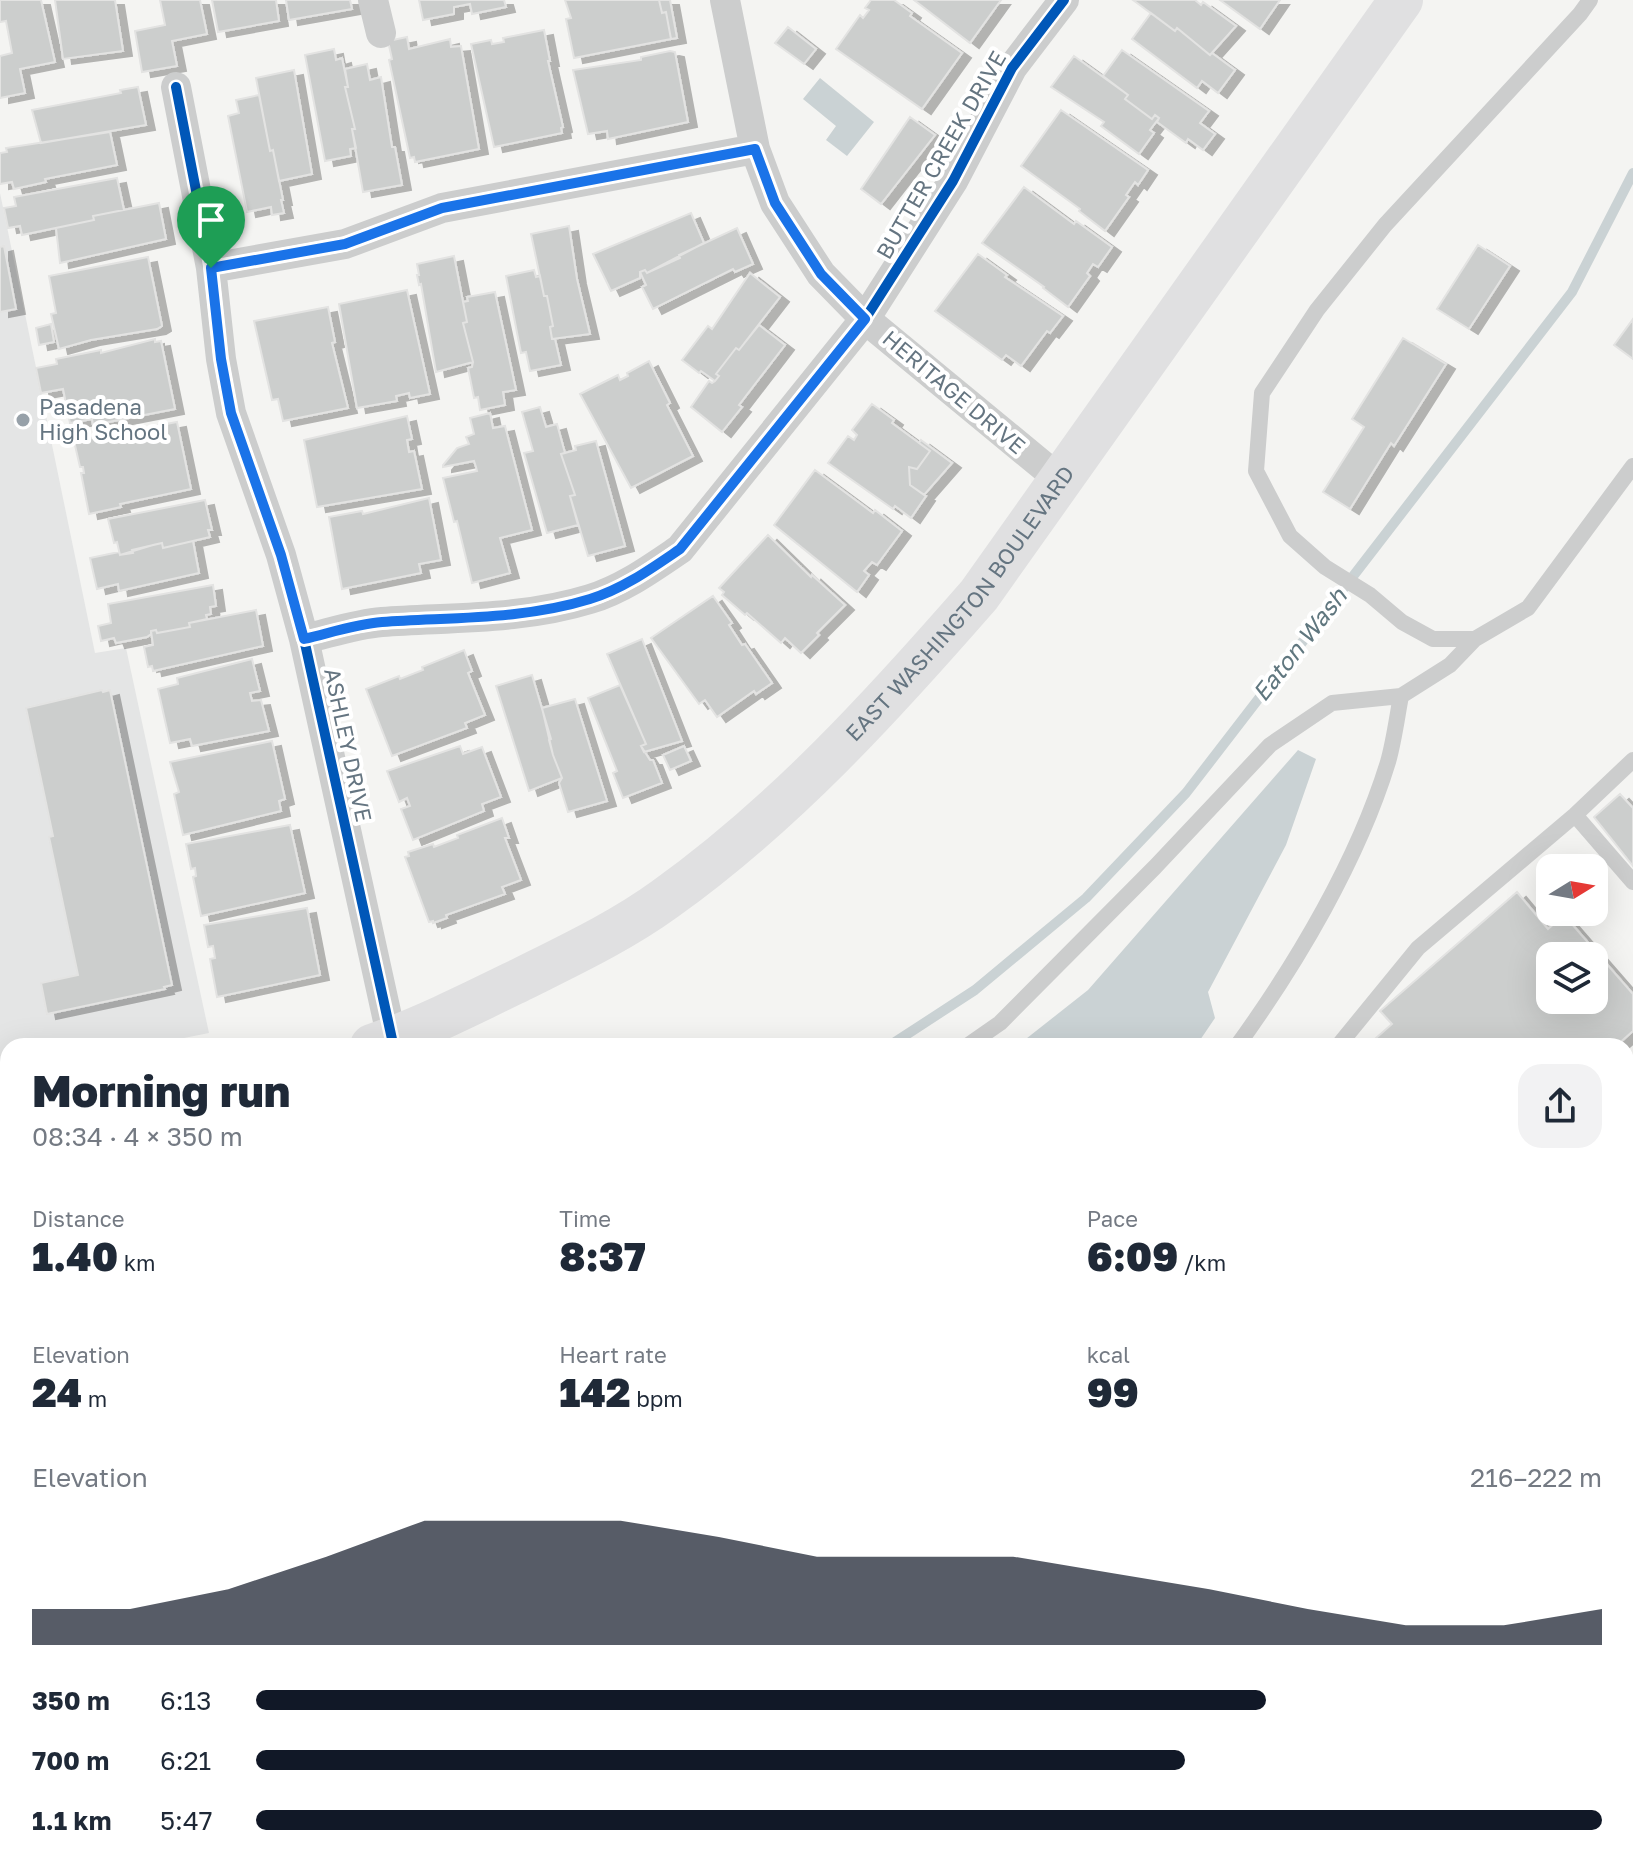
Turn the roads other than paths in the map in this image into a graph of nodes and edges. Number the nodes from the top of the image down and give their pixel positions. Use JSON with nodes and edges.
{"nodes":[{"id":1,"x":373,"y":0,"type":"edge"},
{"id":2,"x":725,"y":0,"type":"edge"},
{"id":3,"x":1064,"y":0,"type":"edge"},
{"id":4,"x":1401,"y":0,"type":"edge"},
{"id":5,"x":1590,"y":0,"type":"edge"},
{"id":6,"x":381,"y":33,"type":"dead end"},
{"id":7,"x":176,"y":87,"type":"dead end"},
{"id":8,"x":755,"y":149,"type":"junction"},
{"id":9,"x":211,"y":268,"type":"junction"},
{"id":10,"x":865,"y":319,"type":"junction"},
{"id":11,"x":1633,"y":466,"type":"edge"},
{"id":12,"x":1059,"y":479,"type":"junction"},
{"id":13,"x":304,"y":639,"type":"junction"},
{"id":14,"x":1475,"y":639,"type":"junction"},
{"id":15,"x":1401,"y":696,"type":"junction"},
{"id":16,"x":1633,"y":760,"type":"edge"},
{"id":17,"x":1575,"y":815,"type":"junction"},
{"id":18,"x":1633,"y":882,"type":"edge"},
{"id":19,"x":381,"y":1038,"type":"edge"},
{"id":20,"x":391,"y":1038,"type":"edge"},
{"id":21,"x":978,"y":1038,"type":"edge"},
{"id":22,"x":1242,"y":1038,"type":"edge"},
{"id":23,"x":1345,"y":1038,"type":"edge"}],
"edges":[{"from":1,"to":6,"type":"street"},
{"from":2,"to":8,"type":"street","name":"HERITAGE DRIVE"},
{"from":3,"to":10,"type":"street","name":"BUTTER CREEK DRIVE"},
{"from":4,"to":12,"type":"main road","name":"EAST WASHINGTON BOULEVARD"},
{"from":5,"to":14,"type":"lane"},
{"from":7,"to":9,"type":"street","name":"ASHLEY DRIVE"},
{"from":8,"to":9,"type":"street"},
{"from":8,"to":10,"type":"street","name":"HERITAGE DRIVE"},
{"from":9,"to":13,"type":"street","name":"ASHLEY DRIVE"},
{"from":10,"to":12,"type":"street","name":"HERITAGE DRIVE"},
{"from":10,"to":13,"type":"street","name":"BUTTER CREEK DRIVE"},
{"from":11,"to":14,"type":"lane"},
{"from":12,"to":20,"type":"main road","name":"EAST WASHINGTON BOULEVARD"},
{"from":13,"to":19,"type":"street","name":"ASHLEY DRIVE"},
{"from":14,"to":15,"type":"lane"},
{"from":15,"to":21,"type":"lane"},
{"from":15,"to":22,"type":"lane"},
{"from":16,"to":17,"type":"lane"},
{"from":17,"to":18,"type":"lane"},
{"from":17,"to":23,"type":"lane"}]}
